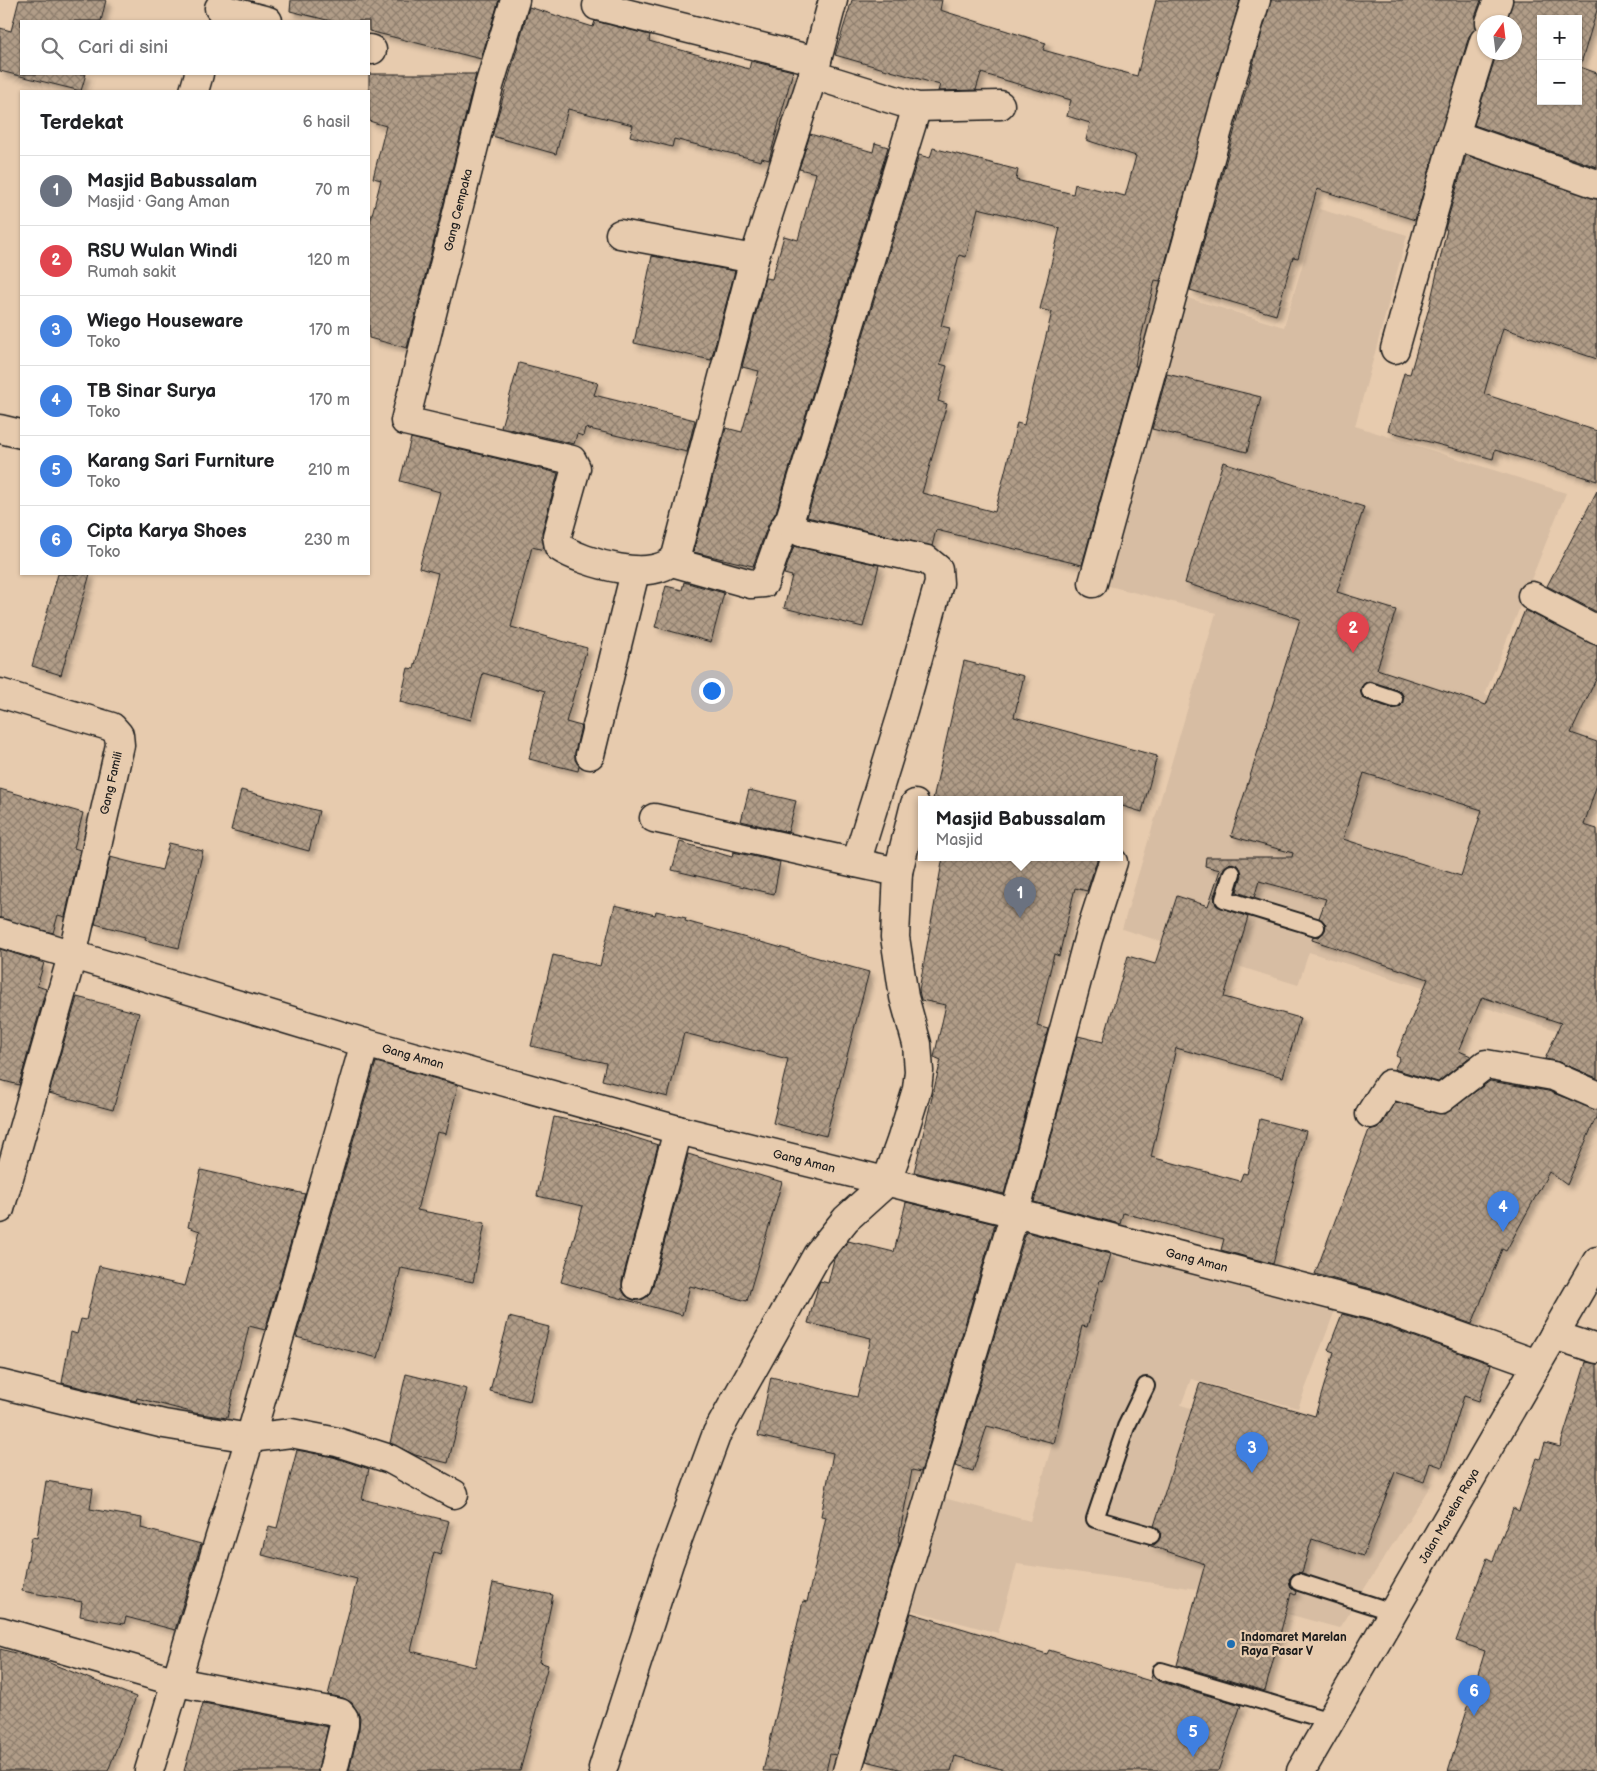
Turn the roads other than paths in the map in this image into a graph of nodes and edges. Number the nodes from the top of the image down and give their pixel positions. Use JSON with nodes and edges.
{"nodes":[{"id":1,"x":515,"y":0,"type":"edge"},
{"id":2,"x":833,"y":0,"type":"edge"},
{"id":3,"x":1256,"y":0,"type":"edge"},
{"id":4,"x":1498,"y":0,"type":"edge"},
{"id":5,"x":597,"y":6,"type":"dead end"},
{"id":6,"x":218,"y":10,"type":"edge"},
{"id":7,"x":1493,"y":15,"type":"edge"},
{"id":8,"x":263,"y":20,"type":"edge"},
{"id":9,"x":1478,"y":60,"type":"edge"},
{"id":10,"x":815,"y":68,"type":"junction"},
{"id":11,"x":199,"y":75,"type":"edge"},
{"id":12,"x":194,"y":90,"type":"edge"},
{"id":13,"x":1000,"y":105,"type":"dead end"},
{"id":14,"x":917,"y":107,"type":"junction"},
{"id":15,"x":1455,"y":135,"type":"junction"},
{"id":16,"x":1597,"y":184,"type":"edge"},
{"id":17,"x":620,"y":234,"type":"dead end"},
{"id":18,"x":754,"y":259,"type":"junction"},
{"id":19,"x":1395,"y":349,"type":"dead end"},
{"id":20,"x":0,"y":429,"type":"edge"},
{"id":21,"x":20,"y":434,"type":"edge"},
{"id":22,"x":790,"y":519,"type":"junction"},
{"id":23,"x":672,"y":562,"type":"junction"},
{"id":24,"x":635,"y":572,"type":"junction"},
{"id":25,"x":1093,"y":583,"type":"dead end"},
{"id":26,"x":1532,"y":596,"type":"dead end"},
{"id":27,"x":1597,"y":630,"type":"edge"},
{"id":28,"x":1370,"y":691,"type":"dead end"},
{"id":29,"x":0,"y":693,"type":"edge"},
{"id":30,"x":1394,"y":699,"type":"dead end"},
{"id":31,"x":590,"y":755,"type":"dead end"},
{"id":32,"x":915,"y":804,"type":"dead end"},
{"id":33,"x":654,"y":818,"type":"dead end"},
{"id":34,"x":1113,"y":862,"type":"dead end"},
{"id":35,"x":856,"y":863,"type":"junction"},
{"id":36,"x":898,"y":872,"type":"junction"},
{"id":37,"x":1232,"y":874,"type":"dead end"},
{"id":38,"x":1316,"y":927,"type":"dead end"},
{"id":39,"x":0,"y":933,"type":"edge"},
{"id":40,"x":72,"y":956,"type":"junction"},
{"id":41,"x":365,"y":1043,"type":"junction"},
{"id":42,"x":1597,"y":1095,"type":"edge"},
{"id":43,"x":1370,"y":1114,"type":"dead end"},
{"id":44,"x":678,"y":1130,"type":"junction"},
{"id":45,"x":886,"y":1183,"type":"junction"},
{"id":46,"x":0,"y":1209,"type":"edge"},
{"id":47,"x":1016,"y":1213,"type":"junction"},
{"id":48,"x":1597,"y":1261,"type":"edge"},
{"id":49,"x":638,"y":1285,"type":"dead end"},
{"id":50,"x":1554,"y":1336,"type":"junction"},
{"id":51,"x":1597,"y":1348,"type":"edge"},
{"id":52,"x":1537,"y":1364,"type":"junction"},
{"id":53,"x":0,"y":1384,"type":"edge"},
{"id":54,"x":1146,"y":1386,"type":"dead end"},
{"id":55,"x":250,"y":1438,"type":"junction"},
{"id":56,"x":454,"y":1494,"type":"dead end"},
{"id":57,"x":1151,"y":1535,"type":"dead end"},
{"id":58,"x":1299,"y":1582,"type":"dead end"},
{"id":59,"x":1394,"y":1612,"type":"junction"},
{"id":60,"x":0,"y":1631,"type":"edge"},
{"id":61,"x":1161,"y":1671,"type":"dead end"},
{"id":62,"x":177,"y":1682,"type":"junction"},
{"id":63,"x":1330,"y":1721,"type":"junction"},
{"id":64,"x":604,"y":1768,"type":"dead end"},
{"id":65,"x":149,"y":1771,"type":"edge"},
{"id":66,"x":333,"y":1771,"type":"edge"},
{"id":67,"x":846,"y":1771,"type":"edge"},
{"id":68,"x":1301,"y":1771,"type":"edge"}],
"edges":[{"from":1,"to":24,"type":"street","name":"Gang Cempaka"},
{"from":2,"to":10,"type":"street"},
{"from":3,"to":25,"type":"street"},
{"from":4,"to":7,"type":"street"},
{"from":5,"to":10,"type":"street"},
{"from":6,"to":8,"type":"street"},
{"from":9,"to":15,"type":"street"},
{"from":10,"to":14,"type":"street"},
{"from":10,"to":18,"type":"street"},
{"from":11,"to":12,"type":"street"},
{"from":13,"to":14,"type":"street"},
{"from":14,"to":22,"type":"street"},
{"from":15,"to":16,"type":"street"},
{"from":15,"to":19,"type":"street"},
{"from":17,"to":18,"type":"street"},
{"from":18,"to":23,"type":"street"},
{"from":20,"to":21,"type":"street"},
{"from":22,"to":23,"type":"street"},
{"from":22,"to":35,"type":"street"},
{"from":23,"to":24,"type":"street"},
{"from":24,"to":31,"type":"street"},
{"from":26,"to":27,"type":"street"},
{"from":28,"to":30,"type":"lane"},
{"from":29,"to":40,"type":"street","name":"Gang Famili"},
{"from":32,"to":36,"type":"street"},
{"from":33,"to":35,"type":"street"},
{"from":34,"to":47,"type":"street"},
{"from":35,"to":36,"type":"street"},
{"from":36,"to":45,"type":"street"},
{"from":37,"to":38,"type":"lane"},
{"from":39,"to":40,"type":"street","name":"Gang Aman"},
{"from":40,"to":41,"type":"street","name":"Gang Aman"},
{"from":40,"to":46,"type":"street"},
{"from":41,"to":44,"type":"street","name":"Gang Aman"},
{"from":41,"to":55,"type":"street"},
{"from":42,"to":43,"type":"street"},
{"from":44,"to":45,"type":"street","name":"Gang Aman"},
{"from":44,"to":49,"type":"street"},
{"from":45,"to":47,"type":"street","name":"Gang Aman"},
{"from":45,"to":64,"type":"street"},
{"from":47,"to":52,"type":"street","name":"Gang Aman"},
{"from":47,"to":67,"type":"street"},
{"from":48,"to":50,"type":"street","name":"Jalan Marelan Raya"},
{"from":50,"to":51,"type":"street"},
{"from":50,"to":52,"type":"street","name":"Jalan Marelan Raya"},
{"from":52,"to":59,"type":"street","name":"Jalan Marelan Raya"},
{"from":53,"to":55,"type":"street"},
{"from":54,"to":57,"type":"lane"},
{"from":55,"to":56,"type":"street"},
{"from":55,"to":62,"type":"street"},
{"from":58,"to":59,"type":"lane"},
{"from":59,"to":63,"type":"street","name":"Jalan Marelan Raya"},
{"from":60,"to":62,"type":"street"},
{"from":61,"to":63,"type":"lane"},
{"from":62,"to":65,"type":"street"},
{"from":62,"to":66,"type":"street"},
{"from":63,"to":68,"type":"street","name":"Jalan Marelan Raya"}]}
